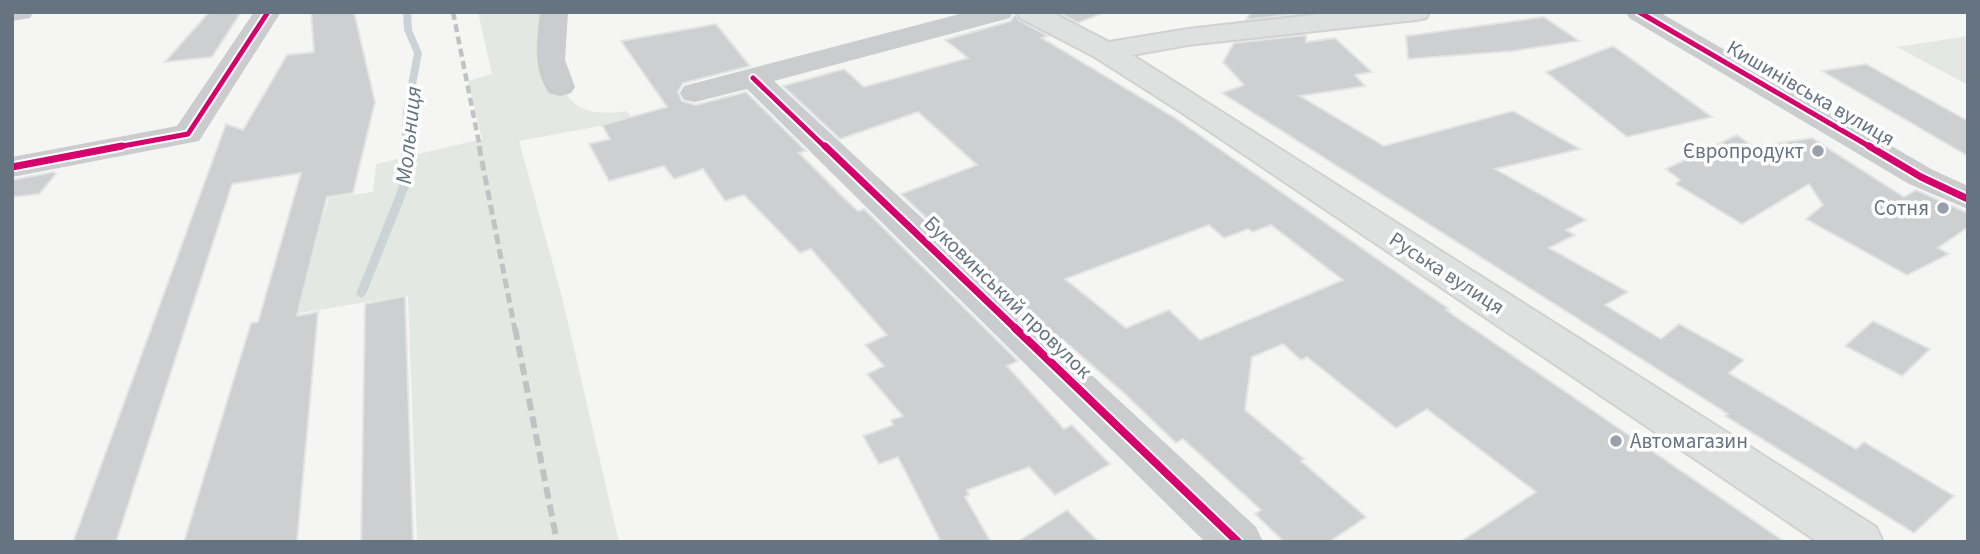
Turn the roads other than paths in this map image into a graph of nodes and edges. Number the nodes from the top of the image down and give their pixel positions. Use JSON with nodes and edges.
{"nodes":[{"id":1,"x":20,"y":12,"type":"edge"},
{"id":2,"x":268,"y":12,"type":"edge"},
{"id":3,"x":554,"y":12,"type":"edge"},
{"id":4,"x":1000,"y":12,"type":"edge"},
{"id":5,"x":1030,"y":12,"type":"edge"},
{"id":6,"x":1416,"y":12,"type":"edge"},
{"id":7,"x":1639,"y":12,"type":"edge"},
{"id":8,"x":12,"y":13,"type":"edge"},
{"id":9,"x":1105,"y":51,"type":"junction"},
{"id":10,"x":753,"y":78,"type":"junction"},
{"id":11,"x":560,"y":87,"type":"dead end"},
{"id":12,"x":695,"y":93,"type":"dead end"},
{"id":13,"x":12,"y":167,"type":"edge"},
{"id":14,"x":1968,"y":199,"type":"edge"},
{"id":15,"x":1238,"y":542,"type":"edge"},
{"id":16,"x":1858,"y":542,"type":"edge"}],
"edges":[{"from":1,"to":8,"type":"street"},
{"from":2,"to":13,"type":"street"},
{"from":3,"to":11,"type":"street"},
{"from":4,"to":10,"type":"street"},
{"from":5,"to":9,"type":"main road","name":"Руська вулиця"},
{"from":6,"to":9,"type":"main road"},
{"from":7,"to":14,"type":"street","name":"Кишинівська вулиця"},
{"from":9,"to":16,"type":"main road","name":"Руська вулиця"},
{"from":10,"to":12,"type":"street"},
{"from":10,"to":15,"type":"street","name":"Буковинський провулок"}]}
